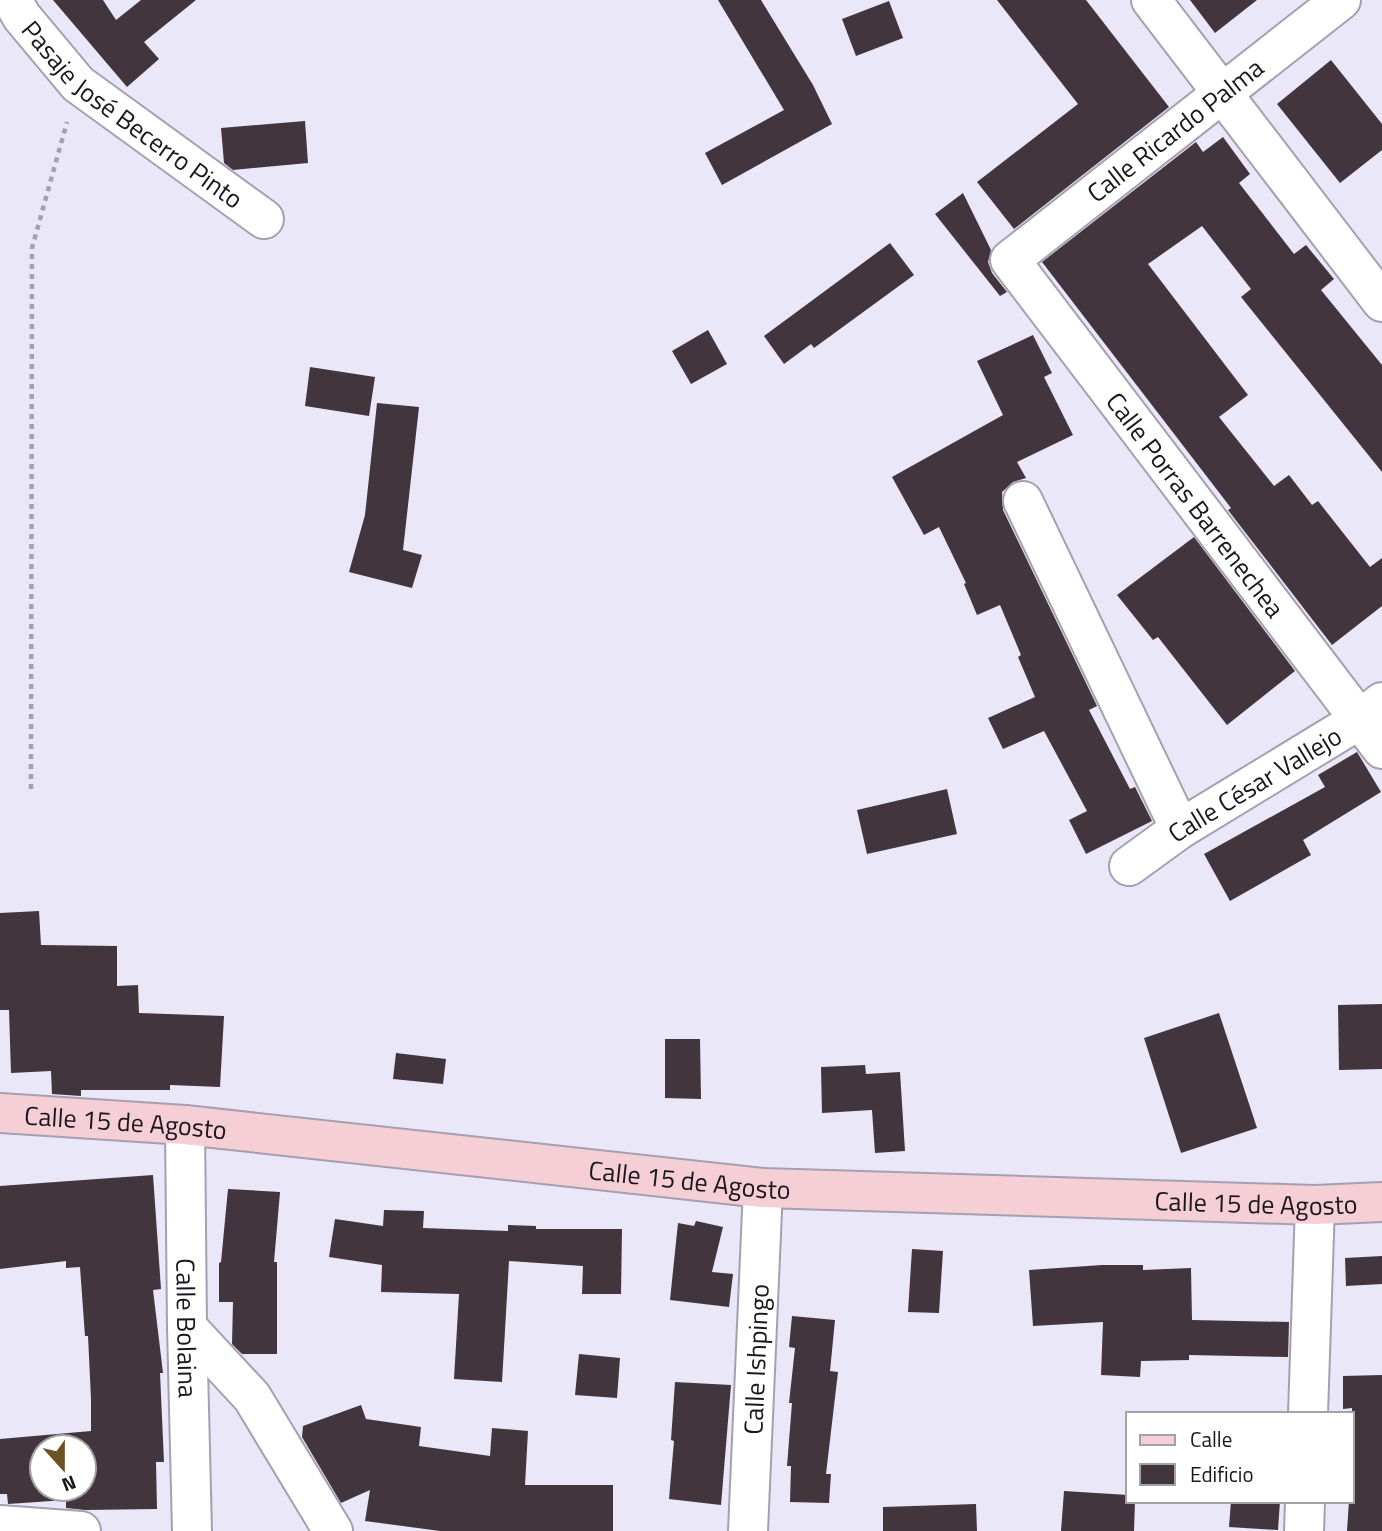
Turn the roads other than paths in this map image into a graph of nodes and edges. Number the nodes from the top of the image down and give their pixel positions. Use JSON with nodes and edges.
{"nodes":[{"id":1,"x":12,"y":0,"type":"edge"},
{"id":2,"x":1151,"y":0,"type":"edge"},
{"id":3,"x":1341,"y":0,"type":"edge"},
{"id":4,"x":1221,"y":93,"type":"junction"},
{"id":5,"x":264,"y":219,"type":"dead end"},
{"id":6,"x":1010,"y":260,"type":"joint"},
{"id":7,"x":1382,"y":302,"type":"edge"},
{"id":8,"x":1023,"y":501,"type":"dead end"},
{"id":9,"x":1374,"y":724,"type":"edge"},
{"id":10,"x":1180,"y":829,"type":"junction"},
{"id":11,"x":1129,"y":866,"type":"dead end"},
{"id":12,"x":0,"y":1113,"type":"edge"},
{"id":13,"x":185,"y":1125,"type":"junction"},
{"id":14,"x":763,"y":1188,"type":"junction"},
{"id":15,"x":1382,"y":1202,"type":"edge"},
{"id":16,"x":1315,"y":1205,"type":"junction"},
{"id":17,"x":187,"y":1327,"type":"junction"},
{"id":18,"x":1308,"y":1412,"type":"edge"},
{"id":19,"x":1305,"y":1503,"type":"edge"},
{"id":20,"x":0,"y":1525,"type":"edge"},
{"id":21,"x":81,"y":1531,"type":"edge"},
{"id":22,"x":192,"y":1531,"type":"edge"},
{"id":23,"x":333,"y":1531,"type":"edge"},
{"id":24,"x":748,"y":1531,"type":"edge"},
{"id":25,"x":1304,"y":1531,"type":"edge"}],
"edges":[{"from":1,"to":5,"type":"street","name":"Pasaje José Becerro Pinto"},
{"from":2,"to":4,"type":"street"},
{"from":3,"to":4,"type":"street","name":"Calle Ricardo Palma"},
{"from":4,"to":6,"type":"street","name":"Calle Ricardo Palma"},
{"from":4,"to":7,"type":"street"},
{"from":6,"to":9,"type":"street","name":"Calle Porras Barrenechea"},
{"from":8,"to":10,"type":"street"},
{"from":9,"to":10,"type":"street","name":"Calle César Vallejo"},
{"from":10,"to":11,"type":"street","name":"Calle César Vallejo"},
{"from":12,"to":13,"type":"street","name":"Calle 15 de Agosto"},
{"from":13,"to":14,"type":"street","name":"Calle 15 de Agosto"},
{"from":13,"to":17,"type":"street","name":"Calle Bolaina"},
{"from":14,"to":16,"type":"street","name":"Calle 15 de Agosto"},
{"from":14,"to":24,"type":"street","name":"Calle Ishpingo"},
{"from":15,"to":16,"type":"street","name":"Calle 15 de Agosto"},
{"from":16,"to":18,"type":"street"},
{"from":17,"to":22,"type":"street","name":"Calle Bolaina"},
{"from":17,"to":23,"type":"street"},
{"from":19,"to":25,"type":"street"},
{"from":20,"to":21,"type":"street"}]}
